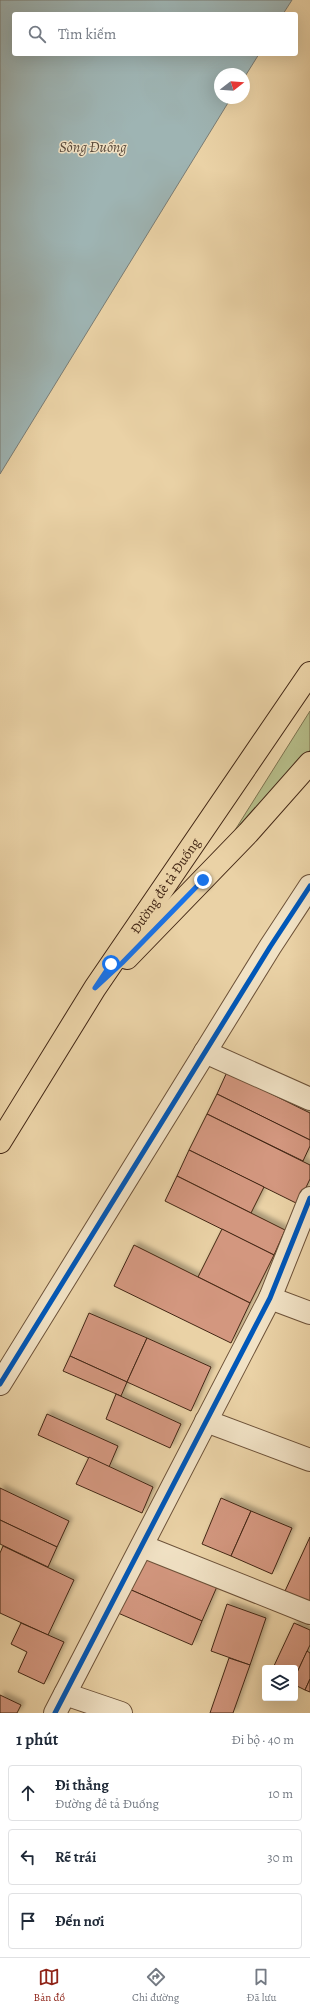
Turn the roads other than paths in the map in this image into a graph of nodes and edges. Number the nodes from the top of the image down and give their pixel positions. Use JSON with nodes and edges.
{"nodes":[{"id":1,"x":310,"y":673,"type":"edge"},
{"id":2,"x":310,"y":763,"type":"edge"},
{"id":3,"x":310,"y":886,"type":"edge"},
{"id":4,"x":95,"y":988,"type":"junction"},
{"id":5,"x":205,"y":1052,"type":"junction"},
{"id":6,"x":310,"y":1099,"type":"edge"},
{"id":7,"x":0,"y":1142,"type":"edge"},
{"id":8,"x":310,"y":1198,"type":"edge"},
{"id":9,"x":270,"y":1298,"type":"junction"},
{"id":10,"x":310,"y":1313,"type":"edge"},
{"id":11,"x":0,"y":1384,"type":"edge"},
{"id":12,"x":206,"y":1421,"type":"junction"},
{"id":13,"x":310,"y":1460,"type":"edge"},
{"id":14,"x":142,"y":1546,"type":"junction"},
{"id":15,"x":310,"y":1613,"type":"edge"},
{"id":16,"x":65,"y":1694,"type":"junction"},
{"id":17,"x":55,"y":1713,"type":"edge"},
{"id":18,"x":121,"y":1713,"type":"edge"}],
"edges":[{"from":1,"to":4,"type":"main road","name":"Đường đê tả Đuống"},
{"from":2,"to":4,"type":"main road"},
{"from":3,"to":5,"type":"street"},
{"from":4,"to":7,"type":"main road","name":"Đường đê tả Đuống"},
{"from":5,"to":6,"type":"street"},
{"from":5,"to":11,"type":"street"},
{"from":8,"to":9,"type":"street"},
{"from":9,"to":10,"type":"street"},
{"from":9,"to":12,"type":"street"},
{"from":12,"to":13,"type":"street"},
{"from":12,"to":14,"type":"street"},
{"from":14,"to":15,"type":"street"},
{"from":14,"to":16,"type":"street"},
{"from":16,"to":17,"type":"street"},
{"from":16,"to":18,"type":"street"}]}
